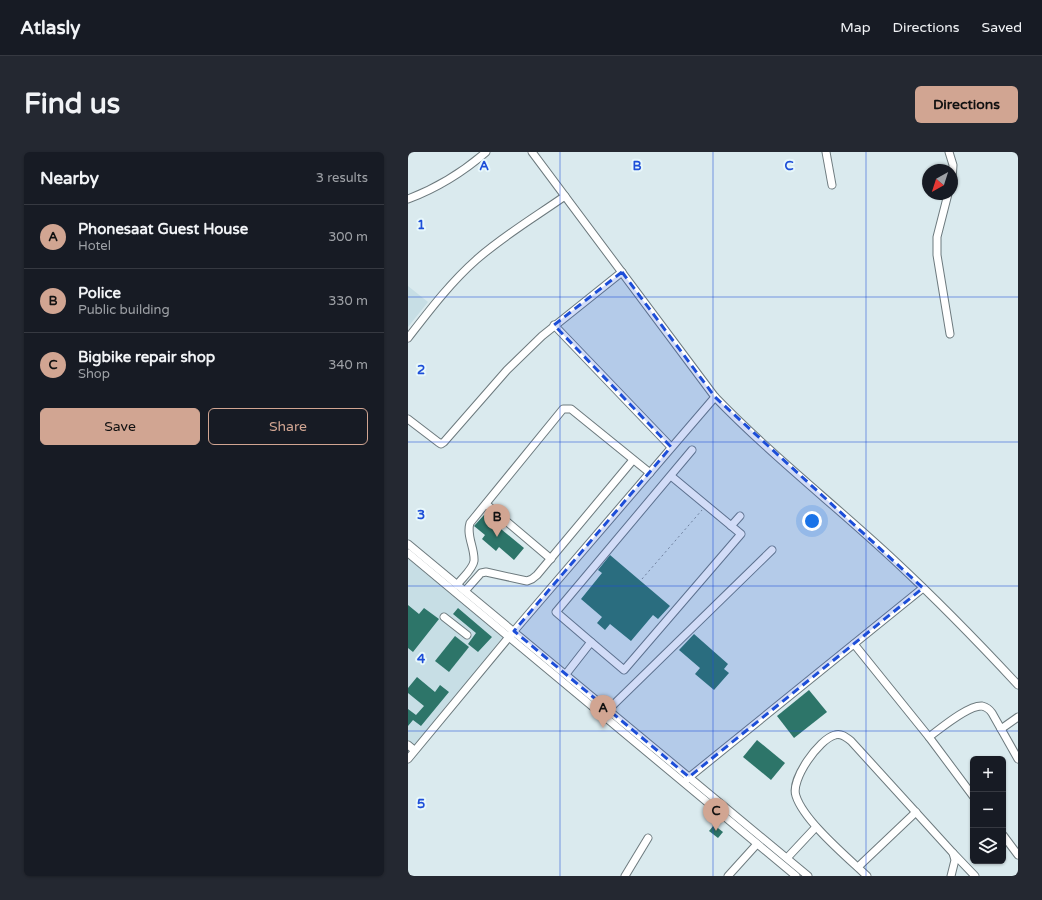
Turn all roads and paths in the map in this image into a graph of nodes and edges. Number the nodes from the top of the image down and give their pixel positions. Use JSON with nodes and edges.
{"nodes":[{"id":1,"x":486,"y":152,"type":"edge"},
{"id":2,"x":532,"y":152,"type":"edge"},
{"id":3,"x":826,"y":152,"type":"edge"},
{"id":4,"x":949,"y":152,"type":"edge"},
{"id":5,"x":953,"y":164,"type":"edge"},
{"id":6,"x":832,"y":185,"type":"dead end"},
{"id":7,"x":565,"y":196,"type":"junction"},
{"id":8,"x":408,"y":199,"type":"edge"},
{"id":9,"x":946,"y":200,"type":"edge"},
{"id":10,"x":622,"y":272,"type":"junction"},
{"id":11,"x":554,"y":325,"type":"junction"},
{"id":12,"x":950,"y":334,"type":"dead end"},
{"id":13,"x":408,"y":338,"type":"edge"},
{"id":14,"x":715,"y":397,"type":"junction"},
{"id":15,"x":408,"y":419,"type":"edge"},
{"id":16,"x":671,"y":448,"type":"junction"},
{"id":17,"x":692,"y":450,"type":"dead end"},
{"id":18,"x":633,"y":460,"type":"junction"},
{"id":19,"x":650,"y":473,"type":"junction"},
{"id":20,"x":671,"y":476,"type":"junction"},
{"id":21,"x":486,"y":504,"type":"junction"},
{"id":22,"x":706,"y":505,"type":"junction"},
{"id":23,"x":740,"y":516,"type":"dead end"},
{"id":24,"x":731,"y":526,"type":"junction"},
{"id":25,"x":408,"y":544,"type":"edge"},
{"id":26,"x":772,"y":550,"type":"dead end"},
{"id":27,"x":408,"y":553,"type":"edge"},
{"id":28,"x":551,"y":559,"type":"junction"},
{"id":29,"x":642,"y":579,"type":"dead end"},
{"id":30,"x":457,"y":584,"type":"junction"},
{"id":31,"x":923,"y":588,"type":"junction"},
{"id":32,"x":465,"y":591,"type":"junction"},
{"id":33,"x":444,"y":617,"type":"dead end"},
{"id":34,"x":514,"y":631,"type":"junction"},
{"id":35,"x":467,"y":635,"type":"dead end"},
{"id":36,"x":509,"y":638,"type":"junction"},
{"id":37,"x":591,"y":642,"type":"junction"},
{"id":38,"x":854,"y":644,"type":"junction"},
{"id":39,"x":566,"y":674,"type":"junction"},
{"id":40,"x":1018,"y":685,"type":"edge"},
{"id":41,"x":608,"y":710,"type":"junction"},
{"id":42,"x":1018,"y":717,"type":"edge"},
{"id":43,"x":1001,"y":730,"type":"junction"},
{"id":44,"x":929,"y":737,"type":"junction"},
{"id":45,"x":408,"y":744,"type":"edge"},
{"id":46,"x":414,"y":750,"type":"junction"},
{"id":47,"x":408,"y":759,"type":"edge"},
{"id":48,"x":1018,"y":759,"type":"edge"},
{"id":49,"x":689,"y":777,"type":"junction"},
{"id":50,"x":684,"y":783,"type":"junction"},
{"id":51,"x":970,"y":792,"type":"edge"},
{"id":52,"x":916,"y":812,"type":"junction"},
{"id":53,"x":816,"y":827,"type":"junction"},
{"id":54,"x":648,"y":838,"type":"dead end"},
{"id":55,"x":1006,"y":839,"type":"edge"},
{"id":56,"x":757,"y":844,"type":"junction"},
{"id":57,"x":953,"y":853,"type":"junction"},
{"id":58,"x":1018,"y":855,"type":"edge"},
{"id":59,"x":787,"y":858,"type":"junction"},
{"id":60,"x":858,"y":867,"type":"junction"},
{"id":61,"x":625,"y":876,"type":"edge"},
{"id":62,"x":728,"y":876,"type":"edge"},
{"id":63,"x":796,"y":876,"type":"edge"},
{"id":64,"x":808,"y":876,"type":"edge"},
{"id":65,"x":866,"y":876,"type":"edge"},
{"id":66,"x":951,"y":876,"type":"edge"},
{"id":67,"x":975,"y":876,"type":"edge"}],
"edges":[{"from":1,"to":8,"type":"street"},
{"from":2,"to":7,"type":"street"},
{"from":3,"to":6,"type":"street"},
{"from":4,"to":5,"type":"street"},
{"from":7,"to":10,"type":"street"},
{"from":7,"to":13,"type":"street"},
{"from":9,"to":12,"type":"street"},
{"from":10,"to":11,"type":"street"},
{"from":10,"to":14,"type":"street"},
{"from":11,"to":15,"type":"street"},
{"from":11,"to":16,"type":"street"},
{"from":14,"to":16,"type":"street"},
{"from":14,"to":31,"type":"street"},
{"from":16,"to":19,"type":"street"},
{"from":17,"to":20,"type":"street"},
{"from":18,"to":19,"type":"street"},
{"from":18,"to":21,"type":"street"},
{"from":18,"to":28,"type":"street"},
{"from":19,"to":34,"type":"street"},
{"from":20,"to":22,"type":"street"},
{"from":20,"to":37,"type":"street"},
{"from":21,"to":28,"type":"street"},
{"from":21,"to":30,"type":"street"},
{"from":22,"to":24,"type":"street"},
{"from":22,"to":29,"type":"path"},
{"from":23,"to":24,"type":"street"},
{"from":24,"to":37,"type":"street"},
{"from":25,"to":30,"type":"street"},
{"from":26,"to":41,"type":"street"},
{"from":27,"to":36,"type":"street"},
{"from":28,"to":32,"type":"street"},
{"from":30,"to":32,"type":"street"},
{"from":31,"to":38,"type":"street"},
{"from":31,"to":40,"type":"street"},
{"from":32,"to":34,"type":"street"},
{"from":33,"to":35,"type":"street"},
{"from":34,"to":36,"type":"street"},
{"from":34,"to":39,"type":"street"},
{"from":36,"to":46,"type":"street"},
{"from":36,"to":50,"type":"street"},
{"from":37,"to":39,"type":"street"},
{"from":38,"to":44,"type":"street"},
{"from":38,"to":49,"type":"street"},
{"from":39,"to":41,"type":"street"},
{"from":41,"to":49,"type":"street"},
{"from":42,"to":43,"type":"street"},
{"from":43,"to":44,"type":"street"},
{"from":43,"to":48,"type":"street"},
{"from":44,"to":51,"type":"street"},
{"from":45,"to":46,"type":"street"},
{"from":46,"to":47,"type":"street"},
{"from":49,"to":50,"type":"street"},
{"from":49,"to":59,"type":"street"},
{"from":50,"to":56,"type":"street"},
{"from":52,"to":53,"type":"street"},
{"from":52,"to":57,"type":"street"},
{"from":52,"to":60,"type":"street"},
{"from":53,"to":59,"type":"street"},
{"from":53,"to":60,"type":"street"},
{"from":54,"to":61,"type":"street"},
{"from":55,"to":58,"type":"street"},
{"from":56,"to":62,"type":"street"},
{"from":56,"to":63,"type":"street"},
{"from":57,"to":66,"type":"street"},
{"from":57,"to":67,"type":"street"},
{"from":59,"to":64,"type":"street"},
{"from":60,"to":65,"type":"street"}]}
